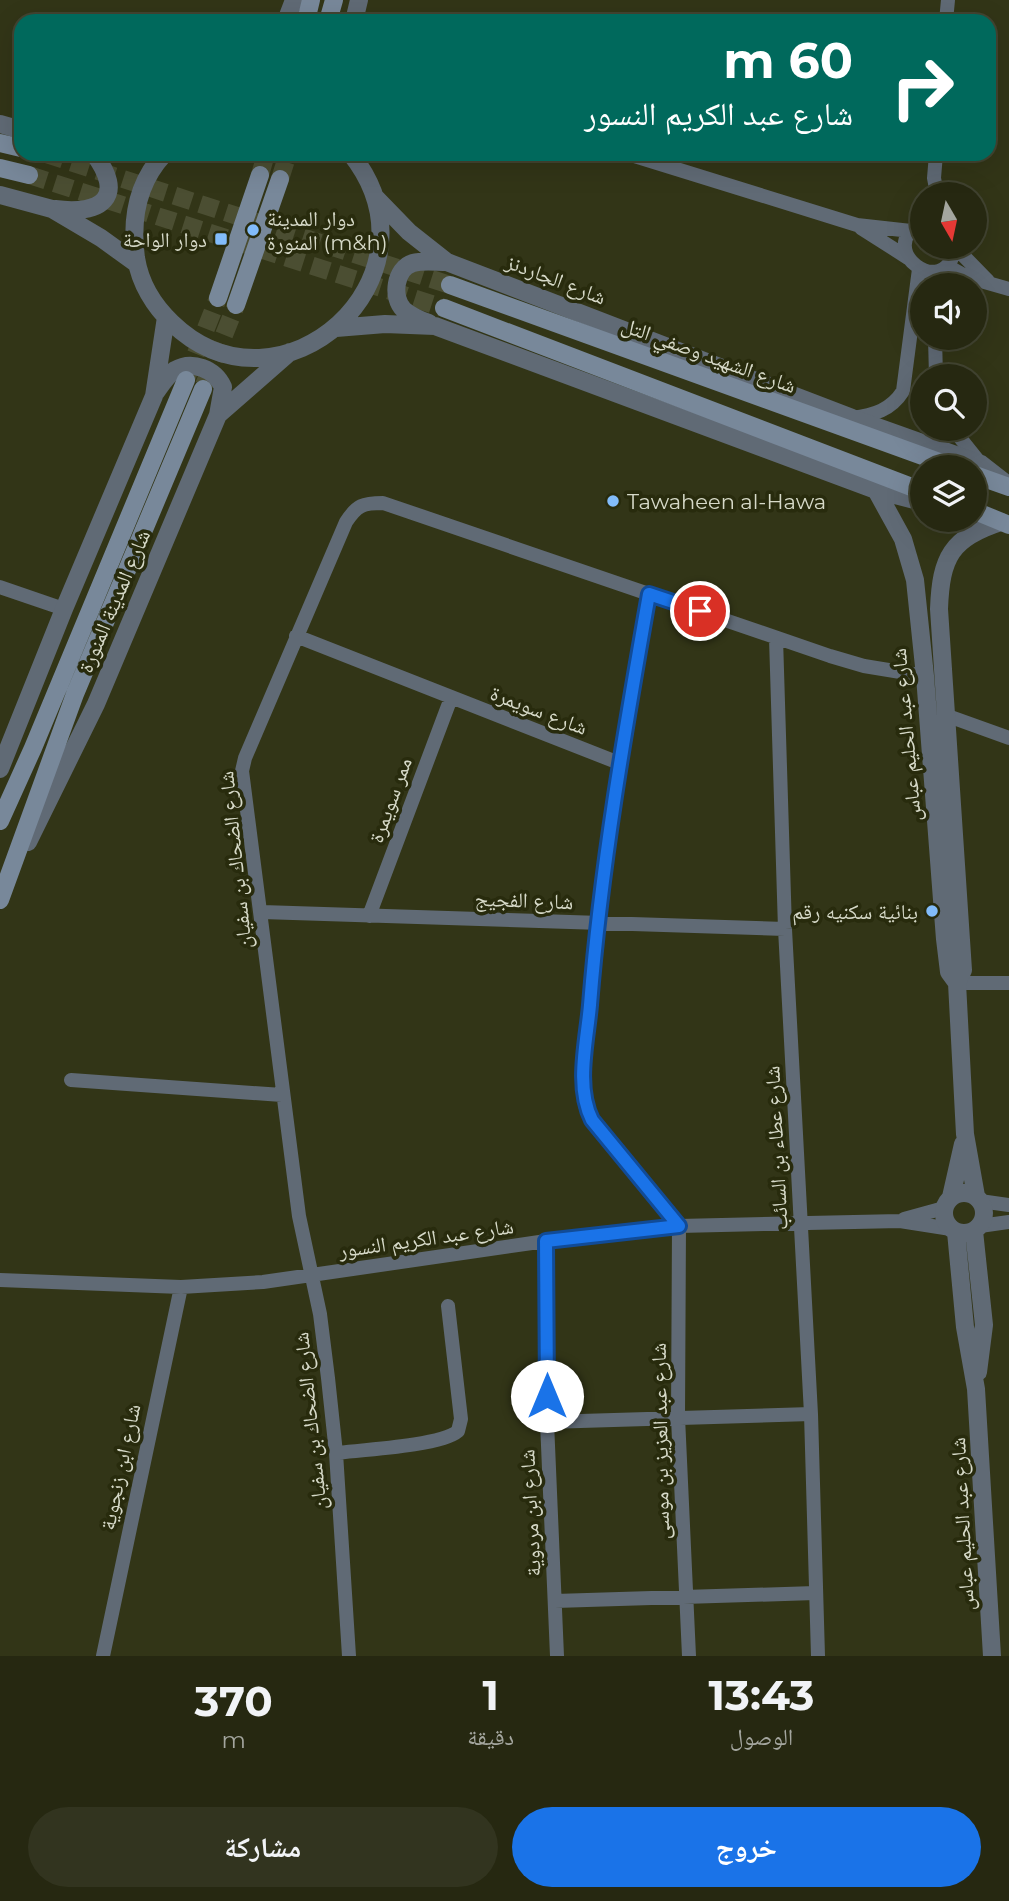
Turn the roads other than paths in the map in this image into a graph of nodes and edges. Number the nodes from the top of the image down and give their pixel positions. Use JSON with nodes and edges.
{"nodes":[{"id":1,"x":99,"y":161,"type":"edge"},
{"id":2,"x":159,"y":161,"type":"edge"},
{"id":3,"x":356,"y":161,"type":"edge"},
{"id":4,"x":651,"y":161,"type":"edge"},
{"id":5,"x":935,"y":161,"type":"edge"},
{"id":6,"x":0,"y":168,"type":"edge"},
{"id":7,"x":29,"y":175,"type":"tunnel mouth"},
{"id":8,"x":260,"y":175,"type":"tunnel mouth"},
{"id":9,"x":934,"y":178,"type":"junction"},
{"id":10,"x":280,"y":179,"type":"tunnel mouth"},
{"id":11,"x":932,"y":182,"type":"edge"},
{"id":12,"x":935,"y":182,"type":"edge"},
{"id":13,"x":0,"y":195,"type":"edge"},
{"id":14,"x":375,"y":197,"type":"junction"},
{"id":15,"x":52,"y":209,"type":"junction"},
{"id":16,"x":857,"y":225,"type":"junction"},
{"id":17,"x":910,"y":227,"type":"edge"},
{"id":18,"x":910,"y":238,"type":"edge"},
{"id":19,"x":908,"y":258,"type":"junction"},
{"id":20,"x":951,"y":259,"type":"edge"},
{"id":21,"x":967,"y":259,"type":"edge"},
{"id":22,"x":447,"y":262,"type":"junction"},
{"id":23,"x":137,"y":264,"type":"junction"},
{"id":24,"x":945,"y":267,"type":"junction"},
{"id":25,"x":919,"y":269,"type":"junction"},
{"id":26,"x":944,"y":273,"type":"edge"},
{"id":27,"x":989,"y":282,"type":"junction"},
{"id":28,"x":450,"y":285,"type":"tunnel mouth"},
{"id":29,"x":1009,"y":289,"type":"edge"},
{"id":30,"x":218,"y":298,"type":"tunnel mouth"},
{"id":31,"x":236,"y":305,"type":"tunnel mouth"},
{"id":32,"x":444,"y":308,"type":"tunnel mouth"},
{"id":33,"x":166,"y":317,"type":"junction"},
{"id":34,"x":435,"y":326,"type":"junction"},
{"id":35,"x":336,"y":328,"type":"junction"},
{"id":36,"x":290,"y":352,"type":"junction"},
{"id":37,"x":186,"y":380,"type":"tunnel mouth"},
{"id":38,"x":203,"y":388,"type":"tunnel mouth"},
{"id":39,"x":154,"y":396,"type":"junction"},
{"id":40,"x":218,"y":415,"type":"junction"},
{"id":41,"x":852,"y":418,"type":"junction"},
{"id":42,"x":920,"y":455,"type":"edge"},
{"id":43,"x":943,"y":455,"type":"edge"},
{"id":44,"x":987,"y":474,"type":"edge"},
{"id":45,"x":910,"y":486,"type":"edge"},
{"id":46,"x":1009,"y":487,"type":"edge"},
{"id":47,"x":876,"y":490,"type":"junction"},
{"id":48,"x":910,"y":499,"type":"edge"},
{"id":49,"x":987,"y":517,"type":"edge"},
{"id":50,"x":1005,"y":524,"type":"edge"},
{"id":51,"x":0,"y":587,"type":"edge"},
{"id":52,"x":649,"y":594,"type":"junction"},
{"id":53,"x":64,"y":609,"type":"junction"},
{"id":54,"x":296,"y":636,"type":"junction"},
{"id":55,"x":776,"y":638,"type":"junction"},
{"id":56,"x":925,"y":676,"type":"junction"},
{"id":57,"x":451,"y":698,"type":"junction"},
{"id":58,"x":948,"y":716,"type":"junction"},
{"id":59,"x":1009,"y":738,"type":"edge"},
{"id":60,"x":619,"y":763,"type":"junction"},
{"id":61,"x":0,"y":769,"type":"edge"},
{"id":62,"x":0,"y":821,"type":"edge"},
{"id":63,"x":2,"y":895,"type":"edge"},
{"id":64,"x":262,"y":912,"type":"junction"},
{"id":65,"x":369,"y":916,"type":"junction"},
{"id":66,"x":597,"y":923,"type":"junction"},
{"id":67,"x":785,"y":929,"type":"junction"},
{"id":68,"x":957,"y":983,"type":"junction"},
{"id":69,"x":1009,"y":983,"type":"edge"},
{"id":70,"x":71,"y":1080,"type":"dead end"},
{"id":71,"x":282,"y":1095,"type":"junction"},
{"id":72,"x":965,"y":1134,"type":"junction"},
{"id":73,"x":978,"y":1199,"type":"junction"},
{"id":74,"x":948,"y":1202,"type":"junction"},
{"id":75,"x":1009,"y":1205,"type":"edge"},
{"id":76,"x":900,"y":1221,"type":"junction"},
{"id":77,"x":802,"y":1222,"type":"junction"},
{"id":78,"x":1009,"y":1222,"type":"edge"},
{"id":79,"x":679,"y":1226,"type":"junction"},
{"id":80,"x":977,"y":1229,"type":"junction"},
{"id":81,"x":953,"y":1230,"type":"junction"},
{"id":82,"x":546,"y":1241,"type":"junction"},
{"id":83,"x":313,"y":1276,"type":"junction"},
{"id":84,"x":0,"y":1280,"type":"edge"},
{"id":85,"x":181,"y":1287,"type":"junction"},
{"id":86,"x":449,"y":1306,"type":"dead end"},
{"id":87,"x":976,"y":1389,"type":"junction"},
{"id":88,"x":811,"y":1414,"type":"junction"},
{"id":89,"x":678,"y":1417,"type":"junction"},
{"id":90,"x":547,"y":1422,"type":"junction"},
{"id":91,"x":336,"y":1453,"type":"junction"},
{"id":92,"x":815,"y":1593,"type":"junction"},
{"id":93,"x":686,"y":1598,"type":"junction"},
{"id":94,"x":555,"y":1601,"type":"junction"},
{"id":95,"x":103,"y":1656,"type":"edge"},
{"id":96,"x":349,"y":1656,"type":"edge"},
{"id":97,"x":557,"y":1656,"type":"edge"},
{"id":98,"x":689,"y":1656,"type":"edge"},
{"id":99,"x":818,"y":1656,"type":"edge"},
{"id":100,"x":992,"y":1656,"type":"edge"}],
"edges":[{"from":1,"to":15,"type":"street"},
{"from":2,"to":23,"type":"street"},
{"from":3,"to":14,"type":"street"},
{"from":4,"to":16,"type":"street"},
{"from":5,"to":9,"type":"street"},
{"from":6,"to":7,"type":"main road"},
{"from":8,"to":30,"type":"main road"},
{"from":9,"to":11,"type":"street"},
{"from":9,"to":12,"type":"street"},
{"from":10,"to":31,"type":"main road"},
{"from":13,"to":15,"type":"street"},
{"from":14,"to":22,"type":"street","name":"شارع الجاردنز"},
{"from":14,"to":35,"type":"street"},
{"from":15,"to":23,"type":"street"},
{"from":16,"to":17,"type":"street"},
{"from":16,"to":19,"type":"street"},
{"from":18,"to":19,"type":"street"},
{"from":19,"to":25,"type":"street"},
{"from":20,"to":24,"type":"street"},
{"from":21,"to":27,"type":"street"},
{"from":22,"to":34,"type":"street"},
{"from":22,"to":41,"type":"street","name":"شارع الجاردنز"},
{"from":23,"to":33,"type":"street"},
{"from":24,"to":25,"type":"street"},
{"from":24,"to":26,"type":"street"},
{"from":24,"to":27,"type":"street"},
{"from":25,"to":41,"type":"street"},
{"from":27,"to":29,"type":"street"},
{"from":28,"to":42,"type":"main road","name":"شارع الشهيد وصفي التل"},
{"from":32,"to":45,"type":"main road"},
{"from":33,"to":36,"type":"street"},
{"from":33,"to":39,"type":"street","name":"شارع المدينة المنورة"},
{"from":34,"to":35,"type":"street"},
{"from":34,"to":47,"type":"street"},
{"from":35,"to":36,"type":"street"},
{"from":36,"to":40,"type":"street","name":"شارع المدينة المنورة"},
{"from":37,"to":62,"type":"main road","name":"شارع المدينة المنورة"},
{"from":38,"to":63,"type":"main road","name":"شارع المدينة المنورة"},
{"from":39,"to":40,"type":"street"},
{"from":39,"to":53,"type":"street","name":"شارع المدينة المنورة"},
{"from":40,"to":63,"type":"street","name":"شارع المدينة المنورة"},
{"from":41,"to":43,"type":"street","name":"شارع الجاردنز"},
{"from":44,"to":46,"type":"main road"},
{"from":47,"to":48,"type":"street"},
{"from":47,"to":56,"type":"street","name":"شارع عبد الحليم عباس"},
{"from":49,"to":50,"type":"main road"},
{"from":50,"to":58,"type":"street","name":"شارع عبد الحليم عباس"},
{"from":51,"to":53,"type":"street"},
{"from":52,"to":54,"type":"street","name":"شارع الضحاك بن سفيان"},
{"from":52,"to":55,"type":"street","name":"شارع الضحاك بن سفيان"},
{"from":52,"to":60,"type":"street"},
{"from":53,"to":61,"type":"street","name":"شارع المدينة المنورة"},
{"from":54,"to":57,"type":"street","name":"شارع سويمرة"},
{"from":54,"to":64,"type":"street","name":"شارع الضحاك بن سفيان"},
{"from":55,"to":56,"type":"street","name":"شارع الضحاك بن سفيان"},
{"from":55,"to":67,"type":"street","name":"شارع عطاء بن السائب"},
{"from":56,"to":68,"type":"street","name":"شارع عبد الحليم عباس"},
{"from":57,"to":60,"type":"street","name":"شارع سويمرة"},
{"from":57,"to":65,"type":"street","name":"ممر سويمرة"},
{"from":58,"to":59,"type":"street"},
{"from":58,"to":68,"type":"street","name":"شارع عبد الحليم عباس"},
{"from":60,"to":66,"type":"street"},
{"from":64,"to":65,"type":"street","name":"شارع الفجيج"},
{"from":64,"to":71,"type":"street","name":"شارع الضحاك بن سفيان"},
{"from":65,"to":66,"type":"street","name":"شارع الفجيج"},
{"from":66,"to":67,"type":"street","name":"شارع الفجيج"},
{"from":66,"to":79,"type":"street"},
{"from":67,"to":77,"type":"street","name":"شارع عطاء بن السائب"},
{"from":68,"to":69,"type":"street"},
{"from":68,"to":72,"type":"street","name":"شارع عبد الحليم عباس"},
{"from":70,"to":71,"type":"street"},
{"from":71,"to":83,"type":"street","name":"شارع الضحاك بن سفيان"},
{"from":72,"to":73,"type":"street","name":"شارع عبد الحليم عباس"},
{"from":72,"to":74,"type":"street","name":"شارع عبد الحليم عباس"},
{"from":73,"to":74,"type":"street"},
{"from":73,"to":75,"type":"street"},
{"from":73,"to":80,"type":"street"},
{"from":74,"to":76,"type":"street","name":"شارع عبد الكريم النسور"},
{"from":74,"to":81,"type":"street"},
{"from":76,"to":77,"type":"street","name":"شارع عبد الكريم النسور"},
{"from":76,"to":81,"type":"street","name":"شارع عبد الكريم النسور"},
{"from":77,"to":79,"type":"street","name":"شارع عبد الكريم النسور"},
{"from":77,"to":88,"type":"street","name":"شارع عطاء بن السائب"},
{"from":78,"to":80,"type":"street"},
{"from":79,"to":82,"type":"street","name":"شارع عبد الكريم النسور"},
{"from":79,"to":89,"type":"street","name":"شارع عبد العزيز بن موسى"},
{"from":80,"to":81,"type":"street"},
{"from":80,"to":87,"type":"street","name":"شارع عبد الحليم عباس"},
{"from":81,"to":87,"type":"street","name":"شارع عبد الحليم عباس"},
{"from":82,"to":83,"type":"street","name":"شارع عبد الكريم النسور"},
{"from":82,"to":90,"type":"street","name":"شارع ابن مردوية"},
{"from":83,"to":85,"type":"street","name":"شارع عبد الكريم النسور"},
{"from":83,"to":91,"type":"street","name":"شارع الضحاك بن سفيان"},
{"from":84,"to":85,"type":"street","name":"شارع عبد الكريم النسور"},
{"from":85,"to":95,"type":"street","name":"شارع ابن زنجوية"},
{"from":86,"to":91,"type":"street"},
{"from":87,"to":100,"type":"street","name":"شارع عبد الحليم عباس"},
{"from":88,"to":89,"type":"street"},
{"from":88,"to":92,"type":"street","name":"شارع عطاء بن السائب"},
{"from":89,"to":90,"type":"street"},
{"from":89,"to":93,"type":"street","name":"شارع عبد العزيز بن موسى"},
{"from":90,"to":94,"type":"street","name":"شارع ابن مردوية"},
{"from":91,"to":96,"type":"street","name":"شارع الضحاك بن سفيان"},
{"from":92,"to":93,"type":"street"},
{"from":92,"to":99,"type":"street","name":"شارع عطاء بن السائب"},
{"from":93,"to":94,"type":"street"},
{"from":93,"to":98,"type":"street","name":"شارع عبد العزيز بن موسى"},
{"from":94,"to":97,"type":"street","name":"شارع ابن مردوية"}]}
